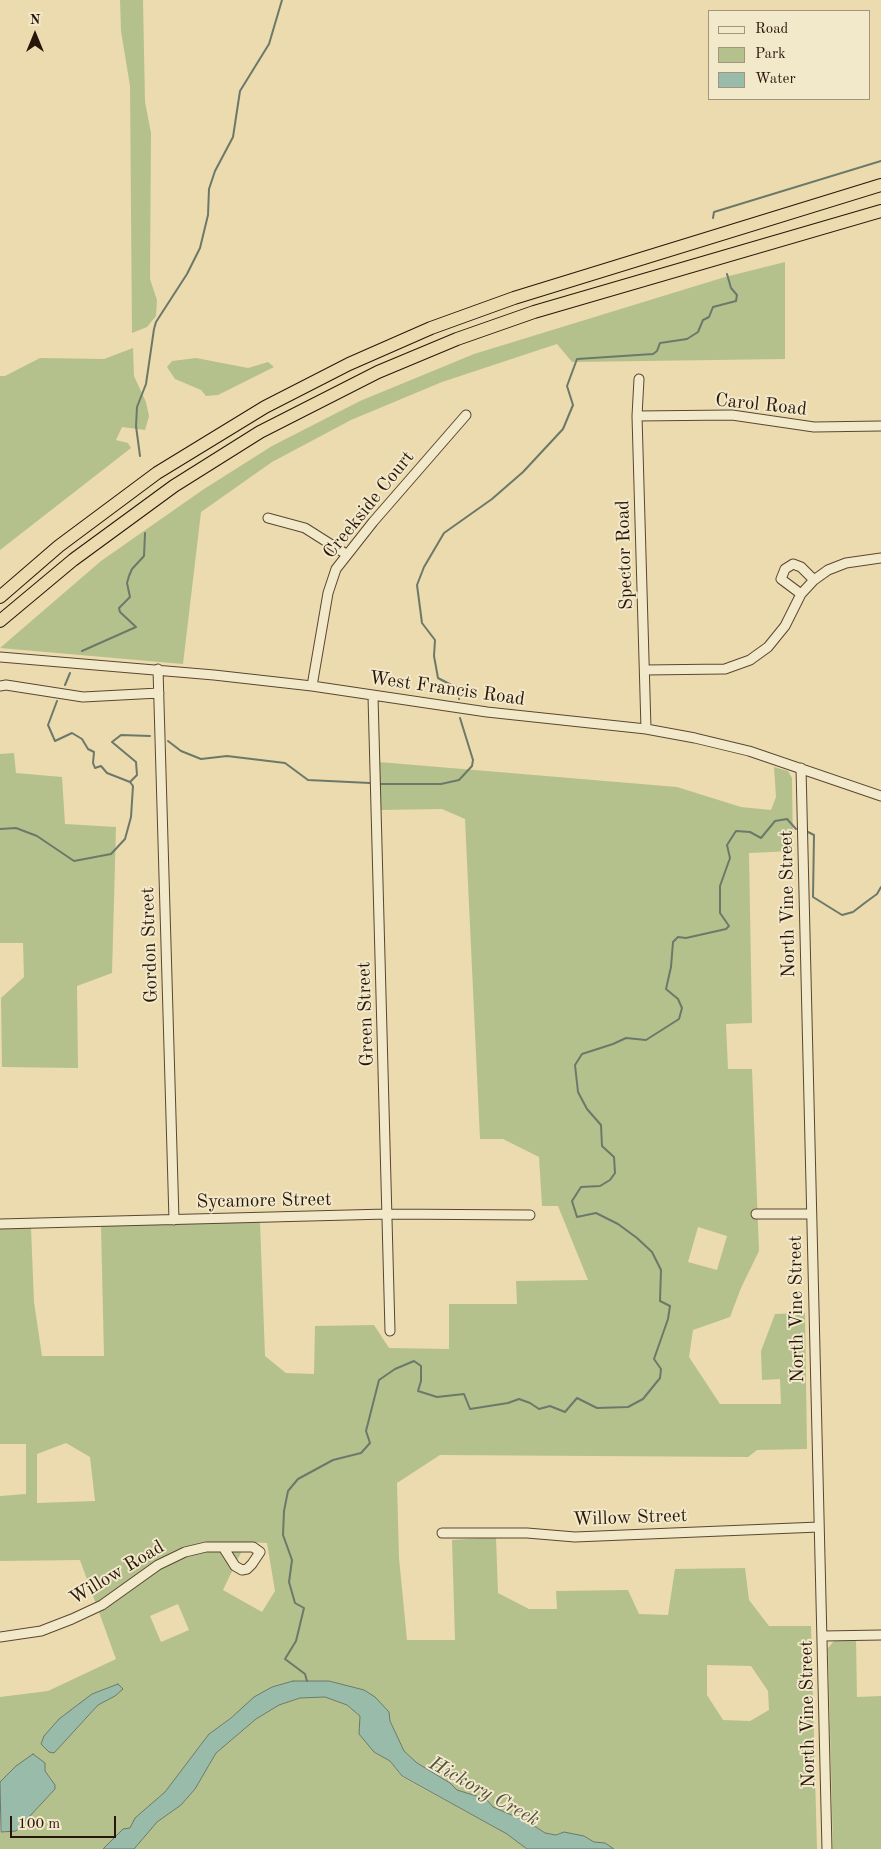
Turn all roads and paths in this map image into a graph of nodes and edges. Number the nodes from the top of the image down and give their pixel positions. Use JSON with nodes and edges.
{"nodes":[{"id":1,"x":881,"y":185,"type":"edge"},
{"id":2,"x":881,"y":211,"type":"edge"},
{"id":3,"x":639,"y":379,"type":"dead end"},
{"id":4,"x":466,"y":415,"type":"dead end"},
{"id":5,"x":637,"y":416,"type":"junction"},
{"id":6,"x":881,"y":426,"type":"edge"},
{"id":7,"x":268,"y":518,"type":"dead end"},
{"id":8,"x":346,"y":554,"type":"junction"},
{"id":9,"x":881,"y":558,"type":"edge"},
{"id":10,"x":814,"y":580,"type":"junction"},
{"id":11,"x":801,"y":594,"type":"junction"},
{"id":12,"x":0,"y":597,"type":"edge"},
{"id":13,"x":0,"y":621,"type":"edge"},
{"id":14,"x":3,"y":657,"type":"edge"},
{"id":15,"x":158,"y":669,"type":"junction"},
{"id":16,"x":645,"y":670,"type":"junction"},
{"id":17,"x":0,"y":686,"type":"edge"},
{"id":18,"x":312,"y":686,"type":"junction"},
{"id":19,"x":159,"y":693,"type":"junction"},
{"id":20,"x":373,"y":696,"type":"junction"},
{"id":21,"x":646,"y":729,"type":"junction"},
{"id":22,"x":801,"y":768,"type":"junction"},
{"id":23,"x":881,"y":796,"type":"edge"},
{"id":24,"x":387,"y":1214,"type":"junction"},
{"id":25,"x":756,"y":1214,"type":"dead end"},
{"id":26,"x":811,"y":1214,"type":"junction"},
{"id":27,"x":530,"y":1215,"type":"dead end"},
{"id":28,"x":174,"y":1220,"type":"junction"},
{"id":29,"x":0,"y":1224,"type":"edge"},
{"id":30,"x":390,"y":1331,"type":"dead end"},
{"id":31,"x":819,"y":1527,"type":"junction"},
{"id":32,"x":442,"y":1532,"type":"dead end"},
{"id":33,"x":223,"y":1547,"type":"dead end"},
{"id":34,"x":881,"y":1635,"type":"edge"},
{"id":35,"x":824,"y":1636,"type":"junction"},
{"id":36,"x":0,"y":1637,"type":"edge"},
{"id":37,"x":827,"y":1849,"type":"edge"}],
"edges":[{"from":1,"to":12,"type":"highway"},
{"from":2,"to":13,"type":"highway"},
{"from":3,"to":5,"type":"street","name":"Spector Road"},
{"from":4,"to":8,"type":"street","name":"Creekside Court"},
{"from":5,"to":6,"type":"street","name":"Carol Road"},
{"from":5,"to":16,"type":"street","name":"Spector Road"},
{"from":7,"to":8,"type":"street"},
{"from":8,"to":18,"type":"street","name":"Creekside Court"},
{"from":9,"to":10,"type":"street"},
{"from":10,"to":11,"type":"street"},
{"from":10,"to":11,"type":"street"},
{"from":11,"to":16,"type":"street"},
{"from":14,"to":15,"type":"street","name":"West Francis Road"},
{"from":15,"to":18,"type":"street","name":"West Francis Road"},
{"from":15,"to":19,"type":"street","name":"Gordon Street"},
{"from":16,"to":21,"type":"street","name":"Spector Road"},
{"from":17,"to":19,"type":"street"},
{"from":18,"to":20,"type":"street","name":"West Francis Road"},
{"from":19,"to":28,"type":"street","name":"Gordon Street"},
{"from":20,"to":21,"type":"street","name":"West Francis Road"},
{"from":20,"to":24,"type":"street","name":"Green Street"},
{"from":21,"to":22,"type":"street","name":"West Francis Road"},
{"from":22,"to":23,"type":"street","name":"West Francis Road"},
{"from":22,"to":26,"type":"street","name":"North Vine Street"},
{"from":24,"to":27,"type":"street","name":"Sycamore Street"},
{"from":24,"to":28,"type":"street","name":"Sycamore Street"},
{"from":24,"to":30,"type":"street","name":"Green Street"},
{"from":25,"to":26,"type":"street"},
{"from":26,"to":31,"type":"street","name":"North Vine Street"},
{"from":28,"to":29,"type":"street","name":"Sycamore Street"},
{"from":31,"to":32,"type":"street","name":"Willow Street"},
{"from":31,"to":35,"type":"street","name":"North Vine Street"},
{"from":33,"to":36,"type":"street","name":"Willow Road"},
{"from":34,"to":35,"type":"street"},
{"from":35,"to":37,"type":"street","name":"North Vine Street"}]}
